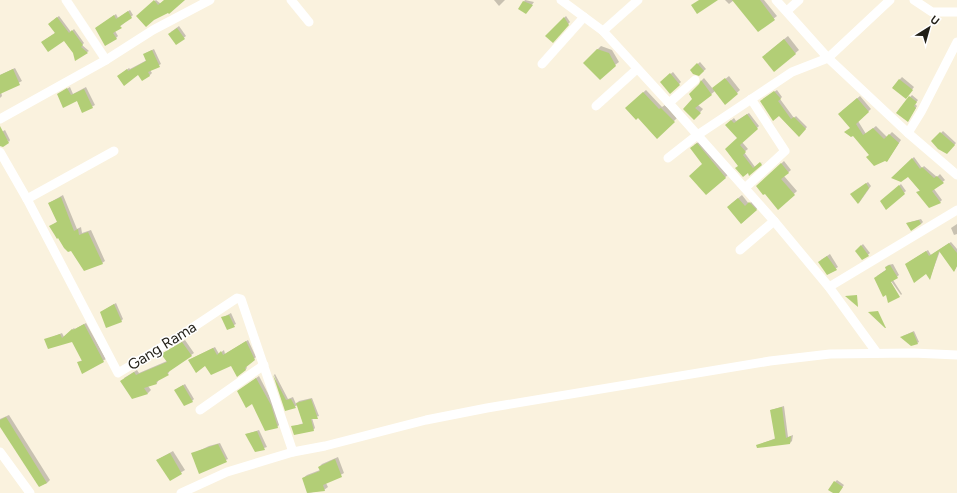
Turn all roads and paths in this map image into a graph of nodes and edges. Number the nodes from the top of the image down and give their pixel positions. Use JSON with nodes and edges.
{"nodes":[{"id":1,"x":66,"y":0,"type":"edge"},
{"id":2,"x":210,"y":0,"type":"edge"},
{"id":3,"x":291,"y":0,"type":"edge"},
{"id":4,"x":561,"y":0,"type":"edge"},
{"id":5,"x":638,"y":0,"type":"edge"},
{"id":6,"x":776,"y":0,"type":"edge"},
{"id":7,"x":799,"y":0,"type":"edge"},
{"id":8,"x":890,"y":0,"type":"edge"},
{"id":9,"x":914,"y":0,"type":"edge"},
{"id":10,"x":787,"y":12,"type":"junction"},
{"id":11,"x":957,"y":12,"type":"edge"},
{"id":12,"x":584,"y":17,"type":"junction"},
{"id":13,"x":309,"y":22,"type":"dead end"},
{"id":14,"x":603,"y":31,"type":"junction"},
{"id":15,"x":957,"y":42,"type":"edge"},
{"id":16,"x":828,"y":58,"type":"junction"},
{"id":17,"x":106,"y":60,"type":"junction"},
{"id":18,"x":542,"y":64,"type":"dead end"},
{"id":19,"x":636,"y":69,"type":"junction"},
{"id":20,"x":695,"y":80,"type":"dead end"},
{"id":21,"x":751,"y":99,"type":"junction"},
{"id":22,"x":669,"y":103,"type":"junction"},
{"id":23,"x":596,"y":106,"type":"dead end"},
{"id":24,"x":0,"y":119,"type":"edge"},
{"id":25,"x":908,"y":133,"type":"junction"},
{"id":26,"x":696,"y":136,"type":"junction"},
{"id":27,"x":114,"y":151,"type":"dead end"},
{"id":28,"x":0,"y":152,"type":"edge"},
{"id":29,"x":668,"y":158,"type":"dead end"},
{"id":30,"x":957,"y":175,"type":"edge"},
{"id":31,"x":745,"y":188,"type":"junction"},
{"id":32,"x":27,"y":199,"type":"junction"},
{"id":33,"x":957,"y":210,"type":"edge"},
{"id":34,"x":774,"y":221,"type":"junction"},
{"id":35,"x":740,"y":250,"type":"dead end"},
{"id":36,"x":829,"y":287,"type":"junction"},
{"id":37,"x":878,"y":353,"type":"junction"},
{"id":38,"x":957,"y":356,"type":"edge"},
{"id":39,"x":264,"y":365,"type":"junction"},
{"id":40,"x":200,"y":410,"type":"dead end"},
{"id":41,"x":0,"y":452,"type":"edge"},
{"id":42,"x":293,"y":452,"type":"junction"},
{"id":43,"x":30,"y":493,"type":"edge"},
{"id":44,"x":181,"y":493,"type":"edge"}],
"edges":[{"from":1,"to":17,"type":"street"},
{"from":2,"to":17,"type":"street"},
{"from":3,"to":13,"type":"street"},
{"from":4,"to":12,"type":"street"},
{"from":5,"to":14,"type":"street"},
{"from":6,"to":10,"type":"street"},
{"from":7,"to":10,"type":"street"},
{"from":8,"to":16,"type":"street"},
{"from":9,"to":11,"type":"street"},
{"from":10,"to":16,"type":"street"},
{"from":12,"to":14,"type":"street"},
{"from":12,"to":18,"type":"street"},
{"from":14,"to":19,"type":"street"},
{"from":15,"to":25,"type":"street"},
{"from":16,"to":21,"type":"street"},
{"from":16,"to":25,"type":"street"},
{"from":17,"to":24,"type":"street"},
{"from":19,"to":22,"type":"street"},
{"from":19,"to":23,"type":"street"},
{"from":20,"to":22,"type":"street"},
{"from":21,"to":26,"type":"street"},
{"from":21,"to":31,"type":"street"},
{"from":22,"to":26,"type":"street"},
{"from":25,"to":30,"type":"street"},
{"from":26,"to":29,"type":"street"},
{"from":26,"to":31,"type":"street"},
{"from":27,"to":32,"type":"street"},
{"from":28,"to":32,"type":"street","name":"Gang Rama"},
{"from":31,"to":34,"type":"street"},
{"from":32,"to":39,"type":"street","name":"Gang Rama"},
{"from":33,"to":36,"type":"street"},
{"from":34,"to":35,"type":"street"},
{"from":34,"to":36,"type":"street"},
{"from":36,"to":37,"type":"street"},
{"from":37,"to":38,"type":"street"},
{"from":37,"to":42,"type":"street"},
{"from":39,"to":40,"type":"street"},
{"from":39,"to":42,"type":"street","name":"Gang Rama"},
{"from":41,"to":43,"type":"street"},
{"from":42,"to":44,"type":"street"}]}
